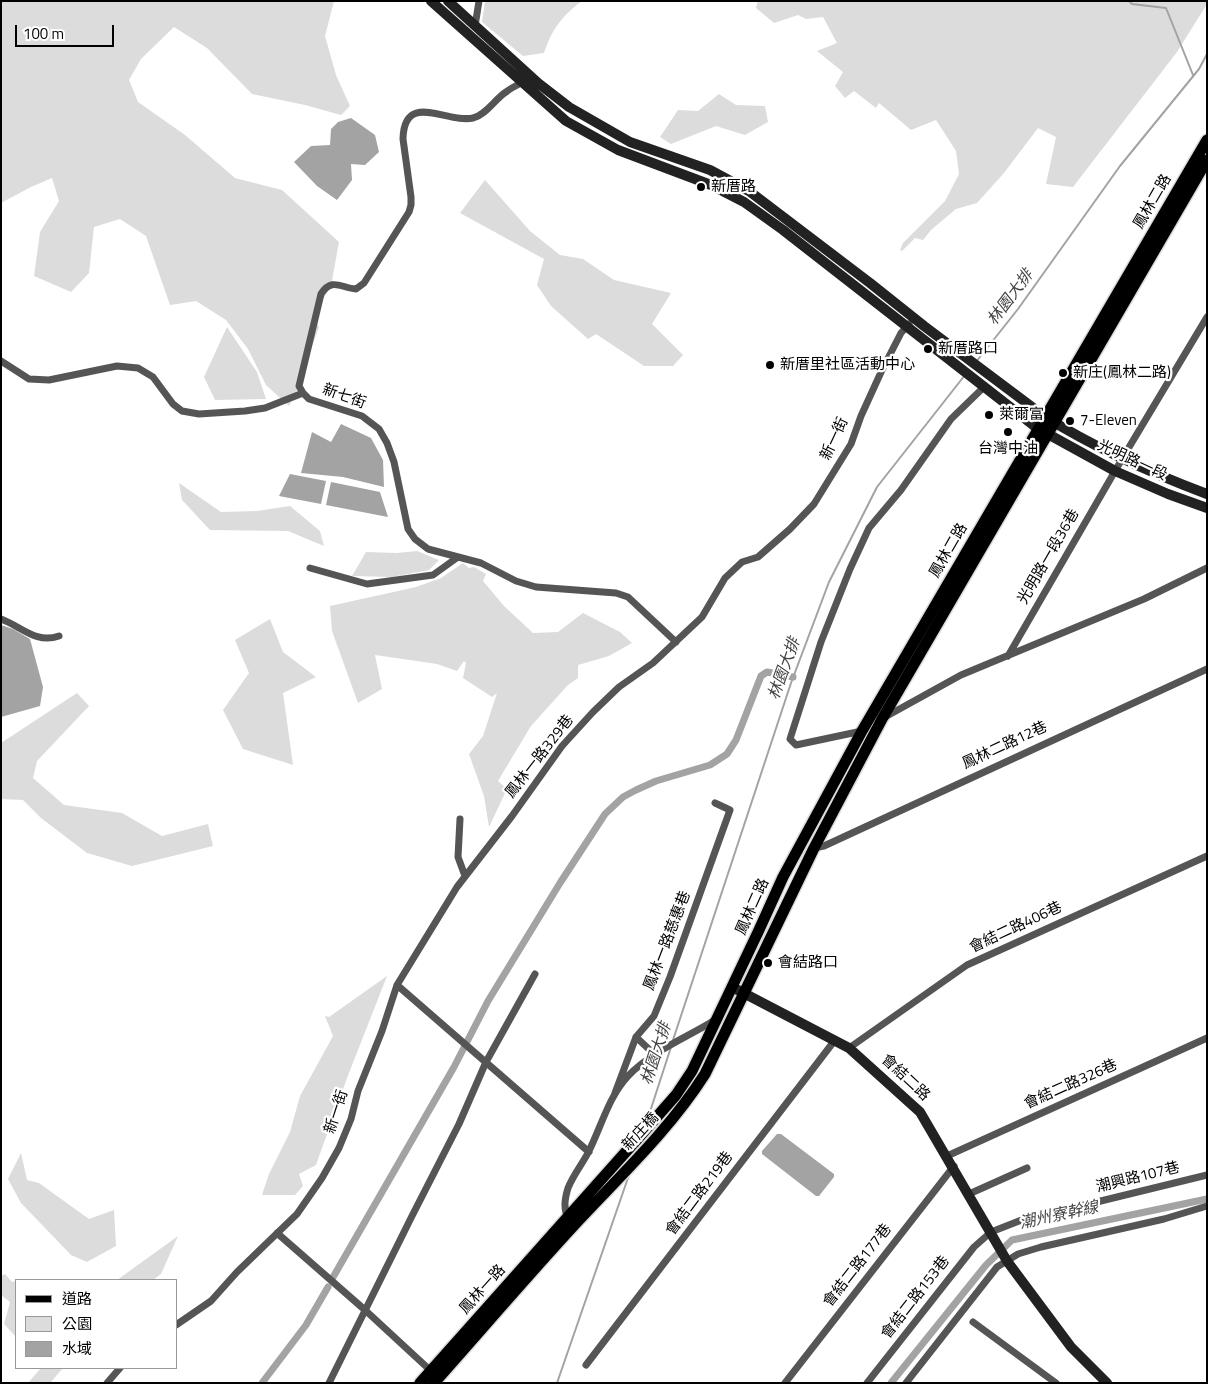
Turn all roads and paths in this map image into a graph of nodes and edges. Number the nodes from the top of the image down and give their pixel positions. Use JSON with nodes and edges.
{"nodes":[{"id":1,"x":431,"y":1,"type":"edge"},
{"id":2,"x":448,"y":1,"type":"edge"},
{"id":3,"x":479,"y":1,"type":"edge"},
{"id":4,"x":475,"y":26,"type":"junction"},
{"id":5,"x":492,"y":41,"type":"junction"},
{"id":6,"x":484,"y":49,"type":"junction"},
{"id":7,"x":530,"y":75,"type":"junction"},
{"id":8,"x":522,"y":83,"type":"junction"},
{"id":9,"x":1207,"y":140,"type":"edge"},
{"id":10,"x":1207,"y":160,"type":"edge"},
{"id":11,"x":914,"y":317,"type":"junction"},
{"id":12,"x":1207,"y":317,"type":"edge"},
{"id":13,"x":906,"y":327,"type":"junction"},
{"id":14,"x":1,"y":361,"type":"edge"},
{"id":15,"x":983,"y":385,"type":"junction"},
{"id":16,"x":303,"y":393,"type":"junction"},
{"id":17,"x":1049,"y":420,"type":"junction"},
{"id":18,"x":1042,"y":431,"type":"junction"},
{"id":19,"x":1122,"y":459,"type":"junction"},
{"id":20,"x":1115,"y":471,"type":"junction"},
{"id":21,"x":1207,"y":494,"type":"edge"},
{"id":22,"x":1207,"y":508,"type":"edge"},
{"id":23,"x":458,"y":557,"type":"junction"},
{"id":24,"x":758,"y":557,"type":"joint"},
{"id":25,"x":310,"y":568,"type":"dead end"},
{"id":26,"x":1207,"y":568,"type":"edge"},
{"id":27,"x":1,"y":619,"type":"edge"},
{"id":28,"x":59,"y":636,"type":"dead end"},
{"id":29,"x":676,"y":642,"type":"junction"},
{"id":30,"x":1008,"y":656,"type":"junction"},
{"id":31,"x":1207,"y":669,"type":"edge"},
{"id":32,"x":882,"y":719,"type":"junction"},
{"id":33,"x":862,"y":730,"type":"junction"},
{"id":34,"x":715,"y":803,"type":"dead end"},
{"id":35,"x":460,"y":819,"type":"dead end"},
{"id":36,"x":814,"y":848,"type":"junction"},
{"id":37,"x":1207,"y":856,"type":"edge"},
{"id":38,"x":465,"y":876,"type":"junction"},
{"id":39,"x":535,"y":974,"type":"dead end"},
{"id":40,"x":397,"y":985,"type":"junction"},
{"id":41,"x":732,"y":986,"type":"junction"},
{"id":42,"x":746,"y":994,"type":"junction"},
{"id":43,"x":716,"y":1020,"type":"junction"},
{"id":44,"x":636,"y":1037,"type":"junction"},
{"id":45,"x":1207,"y":1038,"type":"edge"},
{"id":46,"x":835,"y":1040,"type":"junction"},
{"id":47,"x":849,"y":1048,"type":"junction"},
{"id":48,"x":654,"y":1054,"type":"junction"},
{"id":49,"x":486,"y":1062,"type":"junction"},
{"id":50,"x":616,"y":1093,"type":"junction"},
{"id":51,"x":589,"y":1152,"type":"junction"},
{"id":52,"x":947,"y":1156,"type":"junction"},
{"id":53,"x":954,"y":1166,"type":"junction"},
{"id":54,"x":1027,"y":1168,"type":"dead end"},
{"id":55,"x":1207,"y":1176,"type":"edge"},
{"id":56,"x":969,"y":1194,"type":"junction"},
{"id":57,"x":1207,"y":1206,"type":"edge"},
{"id":58,"x":572,"y":1221,"type":"junction"},
{"id":59,"x":277,"y":1233,"type":"junction"},
{"id":60,"x":992,"y":1234,"type":"junction"},
{"id":61,"x":1007,"y":1259,"type":"junction"},
{"id":62,"x":365,"y":1310,"type":"junction"},
{"id":63,"x":973,"y":1322,"type":"dead end"},
{"id":64,"x":178,"y":1324,"type":"edge"},
{"id":65,"x":586,"y":1365,"type":"dead end"},
{"id":66,"x":119,"y":1369,"type":"edge"},
{"id":67,"x":431,"y":1371,"type":"junction"},
{"id":68,"x":107,"y":1383,"type":"edge"},
{"id":69,"x":329,"y":1383,"type":"edge"},
{"id":70,"x":420,"y":1383,"type":"edge"},
{"id":71,"x":434,"y":1383,"type":"edge"},
{"id":72,"x":785,"y":1383,"type":"edge"},
{"id":73,"x":867,"y":1383,"type":"edge"},
{"id":74,"x":906,"y":1383,"type":"edge"},
{"id":75,"x":1056,"y":1383,"type":"edge"},
{"id":76,"x":1107,"y":1383,"type":"edge"}],
"edges":[{"from":1,"to":6,"type":"street"},
{"from":2,"to":4,"type":"street"},
{"from":3,"to":4,"type":"street"},
{"from":4,"to":5,"type":"street"},
{"from":5,"to":6,"type":"street"},
{"from":5,"to":7,"type":"street"},
{"from":6,"to":8,"type":"street"},
{"from":7,"to":8,"type":"street","name":"新七街"},
{"from":7,"to":11,"type":"street"},
{"from":8,"to":13,"type":"street"},
{"from":8,"to":16,"type":"street","name":"新七街"},
{"from":9,"to":17,"type":"main road","name":"鳳林二路"},
{"from":10,"to":17,"type":"main road","name":"鳳林二路"},
{"from":11,"to":13,"type":"street","name":"新一街"},
{"from":11,"to":17,"type":"street"},
{"from":12,"to":19,"type":"street","name":"光明路一段36巷"},
{"from":13,"to":15,"type":"street"},
{"from":13,"to":24,"type":"street","name":"新一街"},
{"from":14,"to":16,"type":"street"},
{"from":15,"to":18,"type":"street"},
{"from":15,"to":33,"type":"street"},
{"from":16,"to":23,"type":"street","name":"新七街"},
{"from":17,"to":18,"type":"main road","name":"鳳林二路"},
{"from":17,"to":19,"type":"street","name":"光明路一段"},
{"from":18,"to":20,"type":"street","name":"光明路一段"},
{"from":18,"to":32,"type":"main road","name":"鳳林二路"},
{"from":18,"to":33,"type":"main road","name":"鳳林二路"},
{"from":19,"to":20,"type":"street","name":"光明路一段36巷"},
{"from":19,"to":21,"type":"street","name":"光明路一段"},
{"from":20,"to":22,"type":"street","name":"光明路一段"},
{"from":20,"to":30,"type":"street","name":"光明路一段36巷"},
{"from":23,"to":25,"type":"street"},
{"from":23,"to":29,"type":"street","name":"新七街"},
{"from":24,"to":29,"type":"street","name":"鳳林一路329巷"},
{"from":26,"to":30,"type":"street"},
{"from":27,"to":28,"type":"street"},
{"from":29,"to":38,"type":"street","name":"鳳林一路329巷"},
{"from":30,"to":32,"type":"street"},
{"from":31,"to":36,"type":"street","name":"鳳林二路12巷"},
{"from":32,"to":36,"type":"main road","name":"鳳林二路"},
{"from":33,"to":41,"type":"main road","name":"鳳林二路"},
{"from":34,"to":44,"type":"street","name":"鳳林一路慈惠巷"},
{"from":35,"to":38,"type":"street"},
{"from":36,"to":42,"type":"main road","name":"鳳林二路"},
{"from":37,"to":47,"type":"street","name":"會結二路406巷"},
{"from":38,"to":40,"type":"street","name":"鳳林一路329巷"},
{"from":39,"to":49,"type":"street"},
{"from":40,"to":49,"type":"street"},
{"from":40,"to":59,"type":"street","name":"新一街"},
{"from":41,"to":42,"type":"street","name":"會結二路"},
{"from":41,"to":43,"type":"main road"},
{"from":42,"to":46,"type":"street","name":"會結二路"},
{"from":42,"to":58,"type":"main road","name":"新庄橋"},
{"from":43,"to":48,"type":"street"},
{"from":43,"to":58,"type":"main road","name":"新庄橋"},
{"from":44,"to":48,"type":"street"},
{"from":44,"to":50,"type":"street","name":"鳳林一路慈惠巷"},
{"from":45,"to":52,"type":"street","name":"會結二路326巷"},
{"from":46,"to":47,"type":"street","name":"會結二路"},
{"from":46,"to":65,"type":"street","name":"會結二路219巷"},
{"from":47,"to":52,"type":"street","name":"會結二路"},
{"from":48,"to":50,"type":"street"},
{"from":49,"to":51,"type":"street"},
{"from":49,"to":62,"type":"street"},
{"from":50,"to":51,"type":"street"},
{"from":51,"to":58,"type":"street"},
{"from":52,"to":53,"type":"street","name":"會結二路"},
{"from":53,"to":56,"type":"street","name":"會結二路"},
{"from":53,"to":72,"type":"street","name":"會結二路177巷"},
{"from":54,"to":56,"type":"street"},
{"from":55,"to":60,"type":"street","name":"潮興路107巷"},
{"from":56,"to":60,"type":"street","name":"會結二路"},
{"from":57,"to":61,"type":"street"},
{"from":58,"to":67,"type":"main road","name":"鳳林一路"},
{"from":58,"to":71,"type":"main road","name":"鳳林一路"},
{"from":59,"to":62,"type":"street"},
{"from":59,"to":64,"type":"street"},
{"from":60,"to":61,"type":"street","name":"會結二路"},
{"from":60,"to":73,"type":"street","name":"會結二路153巷"},
{"from":61,"to":74,"type":"street"},
{"from":61,"to":76,"type":"street"},
{"from":62,"to":67,"type":"street"},
{"from":62,"to":69,"type":"street"},
{"from":63,"to":75,"type":"street"},
{"from":66,"to":68,"type":"street"},
{"from":67,"to":70,"type":"main road","name":"鳳林一路"}]}
